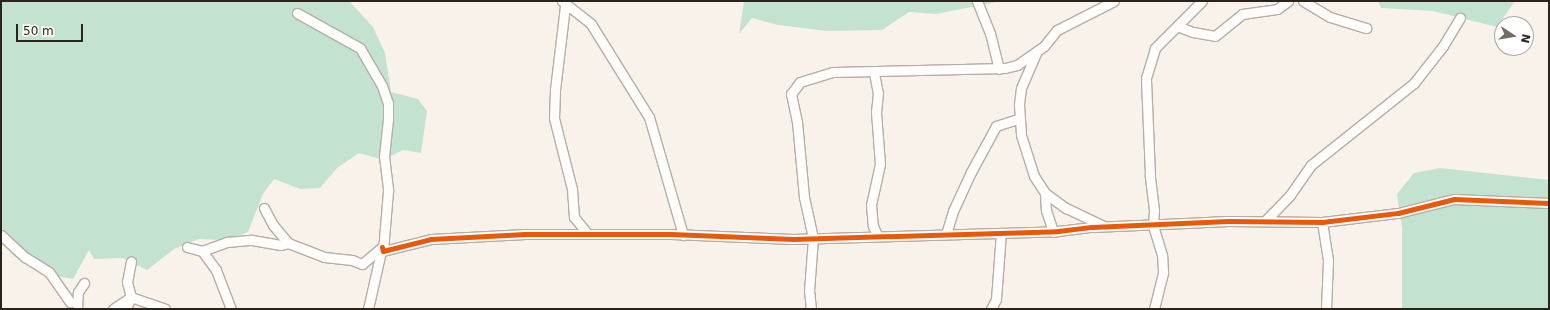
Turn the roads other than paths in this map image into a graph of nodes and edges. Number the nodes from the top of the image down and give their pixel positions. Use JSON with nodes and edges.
{"nodes":[{"id":1,"x":977,"y":1,"type":"edge"},
{"id":2,"x":1114,"y":1,"type":"edge"},
{"id":3,"x":1202,"y":1,"type":"edge"},
{"id":4,"x":1288,"y":1,"type":"edge"},
{"id":5,"x":1303,"y":1,"type":"edge"},
{"id":6,"x":563,"y":3,"type":"edge"},
{"id":7,"x":296,"y":14,"type":"dead end"},
{"id":8,"x":1460,"y":18,"type":"dead end"},
{"id":9,"x":1177,"y":26,"type":"junction"},
{"id":10,"x":1366,"y":28,"type":"dead end"},
{"id":11,"x":1037,"y":51,"type":"junction"},
{"id":12,"x":999,"y":69,"type":"junction"},
{"id":13,"x":874,"y":73,"type":"junction"},
{"id":14,"x":1020,"y":118,"type":"junction"},
{"id":15,"x":1046,"y":193,"type":"junction"},
{"id":16,"x":1549,"y":203,"type":"edge"},
{"id":17,"x":264,"y":208,"type":"dead end"},
{"id":18,"x":1266,"y":220,"type":"junction"},
{"id":19,"x":1322,"y":222,"type":"junction"},
{"id":20,"x":1153,"y":225,"type":"junction"},
{"id":21,"x":1105,"y":226,"type":"junction"},
{"id":22,"x":1053,"y":232,"type":"junction"},
{"id":23,"x":1001,"y":233,"type":"junction"},
{"id":24,"x":588,"y":234,"type":"junction"},
{"id":25,"x":946,"y":234,"type":"junction"},
{"id":26,"x":1,"y":235,"type":"edge"},
{"id":27,"x":684,"y":235,"type":"junction"},
{"id":28,"x":877,"y":235,"type":"junction"},
{"id":29,"x":813,"y":238,"type":"junction"},
{"id":30,"x":288,"y":243,"type":"junction"},
{"id":31,"x":188,"y":247,"type":"dead end"},
{"id":32,"x":383,"y":249,"type":"junction"},
{"id":33,"x":202,"y":251,"type":"junction"},
{"id":34,"x":131,"y":261,"type":"dead end"},
{"id":35,"x":84,"y":283,"type":"dead end"},
{"id":36,"x":131,"y":297,"type":"junction"},
{"id":37,"x":70,"y":302,"type":"dead end"},
{"id":38,"x":77,"y":309,"type":"edge"},
{"id":39,"x":113,"y":309,"type":"edge"},
{"id":40,"x":126,"y":309,"type":"edge"},
{"id":41,"x":165,"y":309,"type":"edge"},
{"id":42,"x":231,"y":309,"type":"edge"},
{"id":43,"x":368,"y":309,"type":"edge"},
{"id":44,"x":811,"y":309,"type":"edge"},
{"id":45,"x":990,"y":309,"type":"edge"},
{"id":46,"x":1154,"y":309,"type":"edge"},
{"id":47,"x":1326,"y":309,"type":"edge"}],
"edges":[{"from":1,"to":12,"type":"street"},
{"from":2,"to":11,"type":"street"},
{"from":3,"to":9,"type":"street"},
{"from":4,"to":9,"type":"street"},
{"from":5,"to":10,"type":"street"},
{"from":6,"to":24,"type":"street"},
{"from":6,"to":27,"type":"street"},
{"from":7,"to":32,"type":"street"},
{"from":8,"to":18,"type":"street"},
{"from":9,"to":20,"type":"street"},
{"from":11,"to":12,"type":"street"},
{"from":11,"to":14,"type":"street"},
{"from":12,"to":13,"type":"street"},
{"from":13,"to":28,"type":"street"},
{"from":13,"to":29,"type":"street"},
{"from":14,"to":15,"type":"street"},
{"from":14,"to":25,"type":"street"},
{"from":15,"to":21,"type":"street"},
{"from":15,"to":22,"type":"street"},
{"from":16,"to":19,"type":"street"},
{"from":17,"to":30,"type":"street"},
{"from":18,"to":19,"type":"street"},
{"from":18,"to":20,"type":"street"},
{"from":19,"to":47,"type":"street"},
{"from":20,"to":21,"type":"street"},
{"from":20,"to":46,"type":"street"},
{"from":21,"to":22,"type":"street"},
{"from":22,"to":23,"type":"street"},
{"from":23,"to":25,"type":"street"},
{"from":23,"to":45,"type":"street"},
{"from":24,"to":27,"type":"street"},
{"from":24,"to":32,"type":"street"},
{"from":25,"to":28,"type":"street"},
{"from":26,"to":37,"type":"street"},
{"from":27,"to":29,"type":"street"},
{"from":28,"to":29,"type":"street"},
{"from":29,"to":44,"type":"street"},
{"from":30,"to":32,"type":"street"},
{"from":30,"to":33,"type":"street"},
{"from":31,"to":33,"type":"street"},
{"from":32,"to":43,"type":"street"},
{"from":33,"to":42,"type":"street"},
{"from":34,"to":36,"type":"street"},
{"from":35,"to":38,"type":"street"},
{"from":36,"to":39,"type":"street"},
{"from":36,"to":40,"type":"street"},
{"from":36,"to":41,"type":"street"}]}
